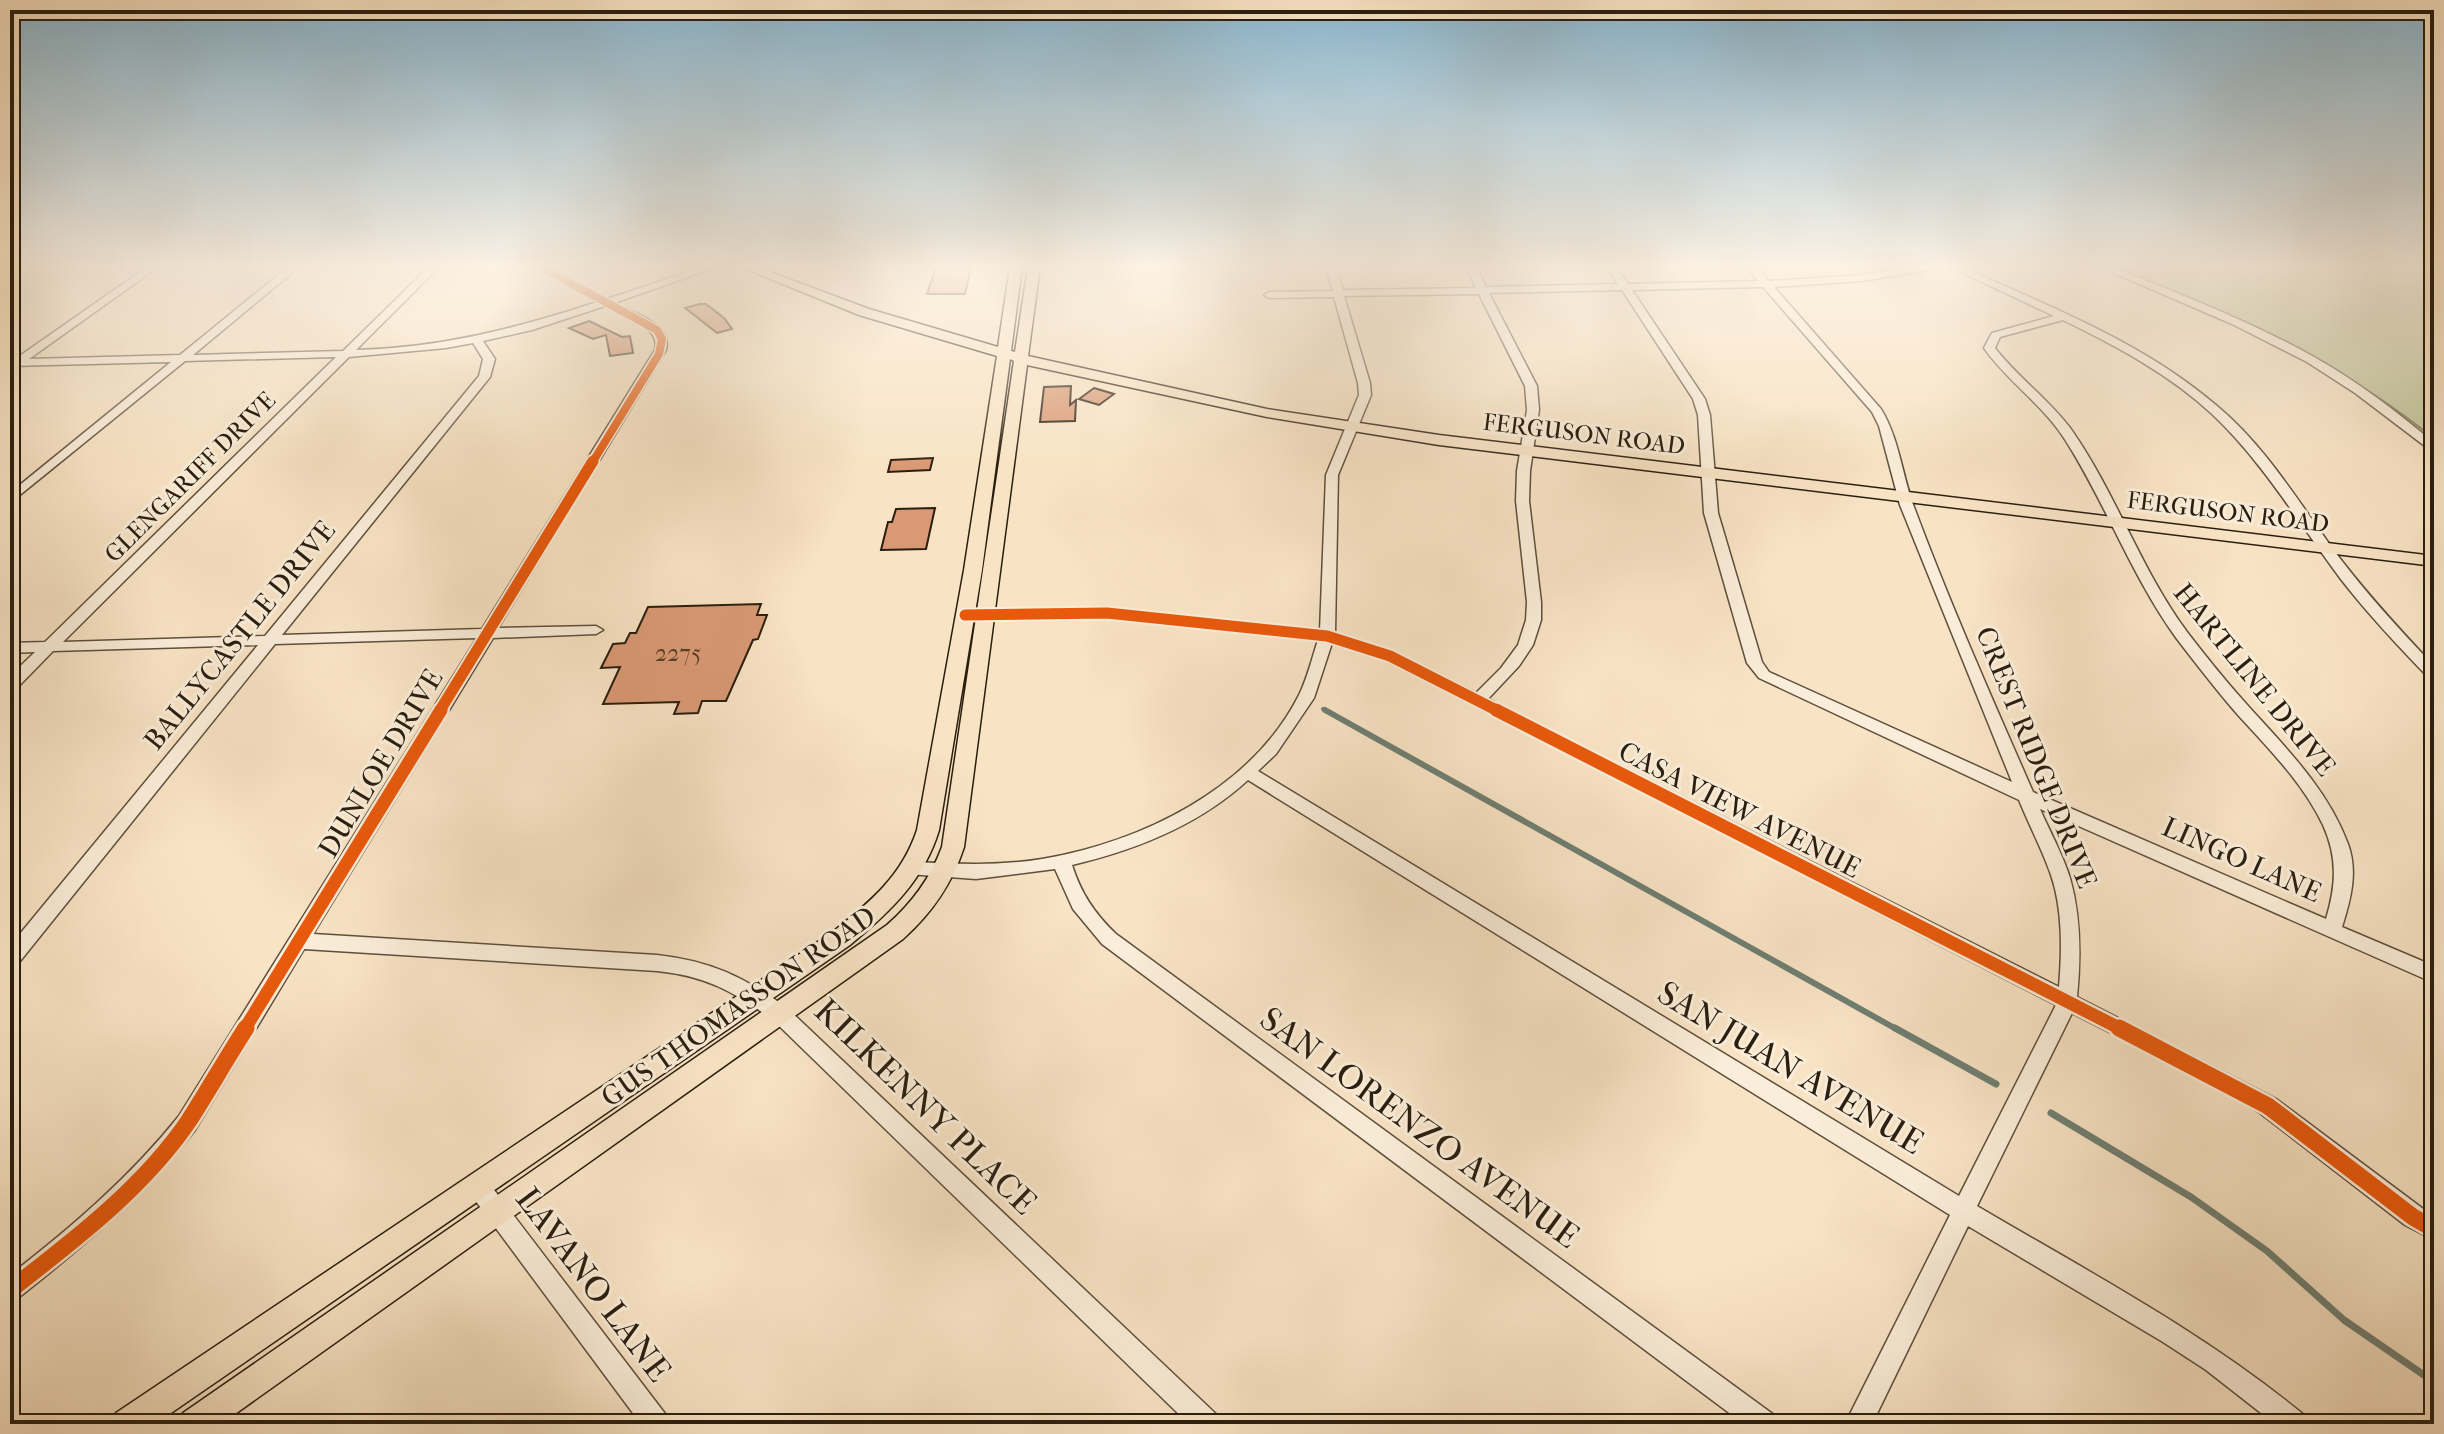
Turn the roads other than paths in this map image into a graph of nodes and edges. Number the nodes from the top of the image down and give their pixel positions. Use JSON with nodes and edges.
{"nodes":[{"id":1,"x":56,"y":334,"type":"edge"},
{"id":2,"x":211,"y":334,"type":"edge"},
{"id":3,"x":366,"y":334,"type":"edge"},
{"id":4,"x":503,"y":334,"type":"edge"},
{"id":5,"x":660,"y":334,"type":"edge"},
{"id":6,"x":948,"y":334,"type":"edge"},
{"id":7,"x":964,"y":334,"type":"edge"},
{"id":8,"x":1013,"y":334,"type":"edge"},
{"id":9,"x":1018,"y":334,"type":"edge"},
{"id":10,"x":1350,"y":334,"type":"edge"},
{"id":11,"x":1505,"y":334,"type":"edge"},
{"id":12,"x":1656,"y":334,"type":"edge"},
{"id":13,"x":1810,"y":334,"type":"edge"},
{"id":14,"x":2000,"y":334,"type":"edge"},
{"id":15,"x":2093,"y":334,"type":"edge"},
{"id":16,"x":2258,"y":334,"type":"edge"},
{"id":17,"x":477,"y":340,"type":"junction"},
{"id":18,"x":1013,"y":351,"type":"junction"},
{"id":19,"x":346,"y":354,"type":"junction"},
{"id":20,"x":181,"y":358,"type":"junction"},
{"id":21,"x":12,"y":364,"type":"edge"},
{"id":22,"x":1353,"y":422,"type":"junction"},
{"id":23,"x":1527,"y":445,"type":"junction"},
{"id":24,"x":2434,"y":449,"type":"edge"},
{"id":25,"x":1707,"y":467,"type":"junction"},
{"id":26,"x":1004,"y":482,"type":"junction"},
{"id":27,"x":984,"y":483,"type":"junction"},
{"id":28,"x":1902,"y":490,"type":"junction"},
{"id":29,"x":10,"y":499,"type":"edge"},
{"id":30,"x":2112,"y":516,"type":"junction"},
{"id":31,"x":2323,"y":542,"type":"junction"},
{"id":32,"x":2434,"y":548,"type":"edge"},
{"id":33,"x":2434,"y":561,"type":"edge"},
{"id":34,"x":965,"y":615,"type":"junction"},
{"id":35,"x":986,"y":616,"type":"junction"},
{"id":36,"x":596,"y":630,"type":"dead end"},
{"id":37,"x":488,"y":632,"type":"junction"},
{"id":38,"x":1327,"y":636,"type":"junction"},
{"id":39,"x":269,"y":640,"type":"junction"},
{"id":40,"x":48,"y":647,"type":"junction"},
{"id":41,"x":10,"y":648,"type":"edge"},
{"id":42,"x":2434,"y":675,"type":"edge"},
{"id":43,"x":10,"y":685,"type":"edge"},
{"id":44,"x":1476,"y":702,"type":"junction"},
{"id":45,"x":971,"y":729,"type":"junction"},
{"id":46,"x":945,"y":730,"type":"junction"},
{"id":47,"x":1248,"y":772,"type":"junction"},
{"id":48,"x":2026,"y":796,"type":"junction"},
{"id":49,"x":1062,"y":862,"type":"junction"},
{"id":50,"x":914,"y":869,"type":"junction"},
{"id":51,"x":945,"y":873,"type":"junction"},
{"id":52,"x":2332,"y":929,"type":"junction"},
{"id":53,"x":299,"y":941,"type":"junction"},
{"id":54,"x":10,"y":960,"type":"edge"},
{"id":55,"x":2434,"y":975,"type":"edge"},
{"id":56,"x":756,"y":996,"type":"junction"},
{"id":57,"x":2067,"y":1002,"type":"junction"},
{"id":58,"x":780,"y":1014,"type":"junction"},
{"id":59,"x":477,"y":1185,"type":"junction"},
{"id":60,"x":1964,"y":1211,"type":"junction"},
{"id":61,"x":497,"y":1212,"type":"junction"},
{"id":62,"x":2434,"y":1229,"type":"edge"},
{"id":63,"x":10,"y":1290,"type":"edge"},
{"id":64,"x":127,"y":1424,"type":"edge"},
{"id":65,"x":194,"y":1424,"type":"edge"},
{"id":66,"x":657,"y":1424,"type":"edge"},
{"id":67,"x":1208,"y":1424,"type":"edge"},
{"id":68,"x":1765,"y":1424,"type":"edge"},
{"id":69,"x":1858,"y":1424,"type":"edge"},
{"id":70,"x":2295,"y":1424,"type":"edge"}],
"edges":[{"from":1,"to":21,"type":"street"},
{"from":2,"to":20,"type":"street"},
{"from":3,"to":19,"type":"street","name":"GLENGARIFF DRIVE"},
{"from":4,"to":17,"type":"street"},
{"from":5,"to":37,"type":"street","name":"DUNLOE DRIVE"},
{"from":6,"to":18,"type":"main road","name":"FERGUSON ROAD"},
{"from":7,"to":18,"type":"main road","name":"FERGUSON ROAD"},
{"from":8,"to":18,"type":"main road","name":"GUS THOMASSON ROAD"},
{"from":9,"to":18,"type":"main road","name":"GUS THOMASSON ROAD"},
{"from":10,"to":22,"type":"street"},
{"from":11,"to":23,"type":"street"},
{"from":12,"to":25,"type":"street","name":"LINGO LANE"},
{"from":13,"to":28,"type":"street","name":"CREST RIDGE DRIVE"},
{"from":14,"to":30,"type":"street","name":"HARTLINE DRIVE"},
{"from":15,"to":31,"type":"street"},
{"from":16,"to":24,"type":"street"},
{"from":17,"to":19,"type":"street"},
{"from":17,"to":39,"type":"street","name":"BALLYCASTLE DRIVE"},
{"from":18,"to":22,"type":"main road","name":"FERGUSON ROAD"},
{"from":18,"to":26,"type":"main road","name":"GUS THOMASSON ROAD"},
{"from":18,"to":27,"type":"main road","name":"GUS THOMASSON ROAD"},
{"from":19,"to":20,"type":"street"},
{"from":19,"to":40,"type":"street","name":"GLENGARIFF DRIVE"},
{"from":20,"to":21,"type":"street"},
{"from":20,"to":29,"type":"street"},
{"from":22,"to":23,"type":"main road","name":"FERGUSON ROAD"},
{"from":22,"to":38,"type":"street"},
{"from":23,"to":25,"type":"main road","name":"FERGUSON ROAD"},
{"from":23,"to":44,"type":"street"},
{"from":25,"to":28,"type":"main road","name":"FERGUSON ROAD"},
{"from":25,"to":48,"type":"street","name":"LINGO LANE"},
{"from":26,"to":27,"type":"main road"},
{"from":26,"to":35,"type":"main road","name":"GUS THOMASSON ROAD"},
{"from":27,"to":34,"type":"main road","name":"GUS THOMASSON ROAD"},
{"from":28,"to":30,"type":"main road","name":"FERGUSON ROAD"},
{"from":28,"to":48,"type":"street","name":"CREST RIDGE DRIVE"},
{"from":30,"to":31,"type":"main road","name":"FERGUSON ROAD"},
{"from":30,"to":52,"type":"street","name":"HARTLINE DRIVE"},
{"from":31,"to":32,"type":"main road","name":"FERGUSON ROAD"},
{"from":31,"to":33,"type":"main road","name":"FERGUSON ROAD"},
{"from":31,"to":42,"type":"street"},
{"from":34,"to":35,"type":"street","name":"CASA VIEW AVENUE"},
{"from":34,"to":46,"type":"main road","name":"GUS THOMASSON ROAD"},
{"from":35,"to":38,"type":"street","name":"CASA VIEW AVENUE"},
{"from":35,"to":45,"type":"main road","name":"GUS THOMASSON ROAD"},
{"from":36,"to":37,"type":"street"},
{"from":37,"to":39,"type":"street"},
{"from":37,"to":53,"type":"street","name":"DUNLOE DRIVE"},
{"from":38,"to":44,"type":"street","name":"CASA VIEW AVENUE"},
{"from":38,"to":47,"type":"street"},
{"from":39,"to":40,"type":"street"},
{"from":39,"to":54,"type":"street","name":"BALLYCASTLE DRIVE"},
{"from":40,"to":41,"type":"street"},
{"from":40,"to":43,"type":"street","name":"GLENGARIFF DRIVE"},
{"from":44,"to":57,"type":"street","name":"CASA VIEW AVENUE"},
{"from":45,"to":46,"type":"main road"},
{"from":45,"to":51,"type":"main road","name":"GUS THOMASSON ROAD"},
{"from":46,"to":50,"type":"main road","name":"GUS THOMASSON ROAD"},
{"from":47,"to":49,"type":"street"},
{"from":47,"to":60,"type":"street","name":"SAN JUAN AVENUE"},
{"from":48,"to":52,"type":"street","name":"LINGO LANE"},
{"from":48,"to":57,"type":"street","name":"CREST RIDGE DRIVE"},
{"from":49,"to":51,"type":"street"},
{"from":49,"to":68,"type":"street","name":"SAN LORENZO AVENUE"},
{"from":50,"to":51,"type":"street"},
{"from":50,"to":56,"type":"main road","name":"GUS THOMASSON ROAD"},
{"from":51,"to":58,"type":"main road","name":"GUS THOMASSON ROAD"},
{"from":52,"to":55,"type":"street","name":"LINGO LANE"},
{"from":53,"to":56,"type":"street","name":"KILKENNY PLACE"},
{"from":53,"to":63,"type":"street","name":"DUNLOE DRIVE"},
{"from":56,"to":58,"type":"street","name":"KILKENNY PLACE"},
{"from":56,"to":59,"type":"main road","name":"GUS THOMASSON ROAD"},
{"from":57,"to":60,"type":"street","name":"CREST RIDGE DRIVE"},
{"from":57,"to":62,"type":"street","name":"CASA VIEW AVENUE"},
{"from":58,"to":61,"type":"main road","name":"GUS THOMASSON ROAD"},
{"from":58,"to":67,"type":"street","name":"KILKENNY PLACE"},
{"from":59,"to":61,"type":"street","name":"LAVANO LANE"},
{"from":59,"to":64,"type":"main road","name":"GUS THOMASSON ROAD"},
{"from":60,"to":69,"type":"street","name":"CREST RIDGE DRIVE"},
{"from":60,"to":70,"type":"street","name":"SAN JUAN AVENUE"},
{"from":61,"to":65,"type":"main road","name":"GUS THOMASSON ROAD"},
{"from":61,"to":66,"type":"street","name":"LAVANO LANE"}]}
